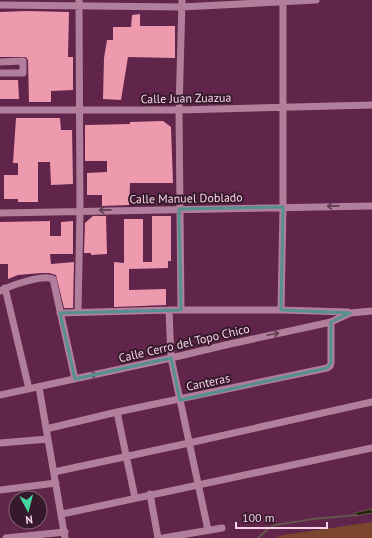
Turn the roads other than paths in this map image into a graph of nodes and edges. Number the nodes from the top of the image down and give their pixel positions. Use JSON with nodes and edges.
{"nodes":[{"id":1,"x":316,"y":0,"type":"edge"},
{"id":2,"x":283,"y":1,"type":"edge"},
{"id":3,"x":25,"y":3,"type":"edge"},
{"id":4,"x":79,"y":3,"type":"edge"},
{"id":5,"x":182,"y":4,"type":"edge"},
{"id":6,"x":0,"y":5,"type":"edge"},
{"id":7,"x":0,"y":62,"type":"edge"},
{"id":8,"x":0,"y":73,"type":"edge"},
{"id":9,"x":372,"y":105,"type":"edge"},
{"id":10,"x":283,"y":107,"type":"junction"},
{"id":11,"x":0,"y":110,"type":"edge"},
{"id":12,"x":80,"y":110,"type":"junction"},
{"id":13,"x":178,"y":110,"type":"junction"},
{"id":14,"x":372,"y":206,"type":"edge"},
{"id":15,"x":283,"y":207,"type":"junction"},
{"id":16,"x":179,"y":209,"type":"junction"},
{"id":17,"x":80,"y":211,"type":"junction"},
{"id":18,"x":0,"y":212,"type":"edge"},
{"id":19,"x":3,"y":290,"type":"edge"},
{"id":20,"x":169,"y":310,"type":"junction"},
{"id":21,"x":181,"y":310,"type":"junction"},
{"id":22,"x":280,"y":310,"type":"junction"},
{"id":23,"x":372,"y":311,"type":"edge"},
{"id":24,"x":78,"y":312,"type":"junction"},
{"id":25,"x":350,"y":312,"type":"junction"},
{"id":26,"x":60,"y":313,"type":"junction"},
{"id":27,"x":331,"y":322,"type":"junction"},
{"id":28,"x":171,"y":358,"type":"junction"},
{"id":29,"x":75,"y":379,"type":"junction"},
{"id":30,"x":40,"y":387,"type":"junction"},
{"id":31,"x":28,"y":389,"type":"junction"},
{"id":32,"x":0,"y":395,"type":"edge"},
{"id":33,"x":180,"y":400,"type":"junction"},
{"id":34,"x":372,"y":402,"type":"edge"},
{"id":35,"x":117,"y":412,"type":"junction"},
{"id":36,"x":46,"y":429,"type":"junction"},
{"id":37,"x":48,"y":439,"type":"junction"},
{"id":38,"x":0,"y":443,"type":"edge"},
{"id":39,"x":189,"y":443,"type":"junction"},
{"id":40,"x":372,"y":448,"type":"edge"},
{"id":41,"x":126,"y":456,"type":"junction"},
{"id":42,"x":54,"y":472,"type":"junction"},
{"id":43,"x":56,"y":484,"type":"junction"},
{"id":44,"x":198,"y":484,"type":"junction"},
{"id":45,"x":0,"y":490,"type":"edge"},
{"id":46,"x":150,"y":494,"type":"junction"},
{"id":47,"x":135,"y":498,"type":"junction"},
{"id":48,"x":62,"y":514,"type":"junction"},
{"id":49,"x":222,"y":528,"type":"dead end"},
{"id":50,"x":208,"y":530,"type":"junction"},
{"id":51,"x":65,"y":535,"type":"edge"},
{"id":52,"x":6,"y":538,"type":"edge"},
{"id":53,"x":158,"y":538,"type":"edge"},
{"id":54,"x":163,"y":538,"type":"edge"}],
"edges":[{"from":1,"to":2,"type":"street"},
{"from":2,"to":5,"type":"street"},
{"from":2,"to":10,"type":"street"},
{"from":3,"to":4,"type":"street"},
{"from":3,"to":6,"type":"street"},
{"from":4,"to":5,"type":"street"},
{"from":4,"to":12,"type":"street"},
{"from":5,"to":13,"type":"street"},
{"from":7,"to":8,"type":"street"},
{"from":9,"to":10,"type":"street","name":"Calle Juan Zuazua"},
{"from":10,"to":13,"type":"street","name":"Calle Juan Zuazua"},
{"from":10,"to":15,"type":"street"},
{"from":11,"to":12,"type":"street","name":"Calle Juan Zuazua"},
{"from":12,"to":13,"type":"street","name":"Calle Juan Zuazua"},
{"from":12,"to":17,"type":"street"},
{"from":13,"to":16,"type":"street"},
{"from":14,"to":15,"type":"street","name":"Calle Manuel Doblado","one_way":true},
{"from":15,"to":16,"type":"street","name":"Calle Manuel Doblado"},
{"from":15,"to":22,"type":"street"},
{"from":16,"to":17,"type":"street","name":"Calle Manuel Doblado","one_way":true},
{"from":16,"to":21,"type":"street"},
{"from":17,"to":18,"type":"street","name":"Calle Manuel Doblado"},
{"from":17,"to":24,"type":"street"},
{"from":19,"to":26,"type":"street"},
{"from":19,"to":31,"type":"street"},
{"from":20,"to":21,"type":"street"},
{"from":20,"to":24,"type":"street"},
{"from":20,"to":28,"type":"street"},
{"from":21,"to":22,"type":"street"},
{"from":22,"to":25,"type":"street"},
{"from":23,"to":25,"type":"street","name":"Calle Cerro del Topo Chico"},
{"from":24,"to":26,"type":"street"},
{"from":25,"to":27,"type":"street","name":"Calle Cerro del Topo Chico"},
{"from":26,"to":29,"type":"street"},
{"from":28,"to":27,"type":"street","name":"Calle Cerro del Topo Chico","one_way":true},
{"from":27,"to":33,"type":"street","name":"Canteras"},
{"from":29,"to":28,"type":"street","name":"Calle Cerro del Topo Chico","one_way":true},
{"from":28,"to":33,"type":"street"},
{"from":29,"to":30,"type":"street","name":"Calle Cerro del Topo Chico"},
{"from":30,"to":31,"type":"street","name":"Calle Cerro del Topo Chico"},
{"from":30,"to":36,"type":"street"},
{"from":31,"to":32,"type":"street","name":"Calle Cerro del Topo Chico"},
{"from":33,"to":35,"type":"street","name":"Canteras"},
{"from":33,"to":39,"type":"street"},
{"from":34,"to":39,"type":"street"},
{"from":35,"to":36,"type":"street","name":"Canteras"},
{"from":35,"to":41,"type":"street"},
{"from":36,"to":37,"type":"street"},
{"from":37,"to":38,"type":"street"},
{"from":37,"to":42,"type":"street"},
{"from":39,"to":41,"type":"street"},
{"from":39,"to":44,"type":"street"},
{"from":40,"to":44,"type":"street"},
{"from":41,"to":42,"type":"street"},
{"from":41,"to":47,"type":"street"},
{"from":42,"to":43,"type":"street"},
{"from":43,"to":45,"type":"street"},
{"from":43,"to":48,"type":"street"},
{"from":44,"to":46,"type":"street"},
{"from":44,"to":50,"type":"street"},
{"from":46,"to":47,"type":"street"},
{"from":46,"to":53,"type":"street"},
{"from":47,"to":48,"type":"street"},
{"from":48,"to":51,"type":"street"},
{"from":49,"to":50,"type":"street"},
{"from":50,"to":54,"type":"street"},
{"from":51,"to":52,"type":"street"}]}
